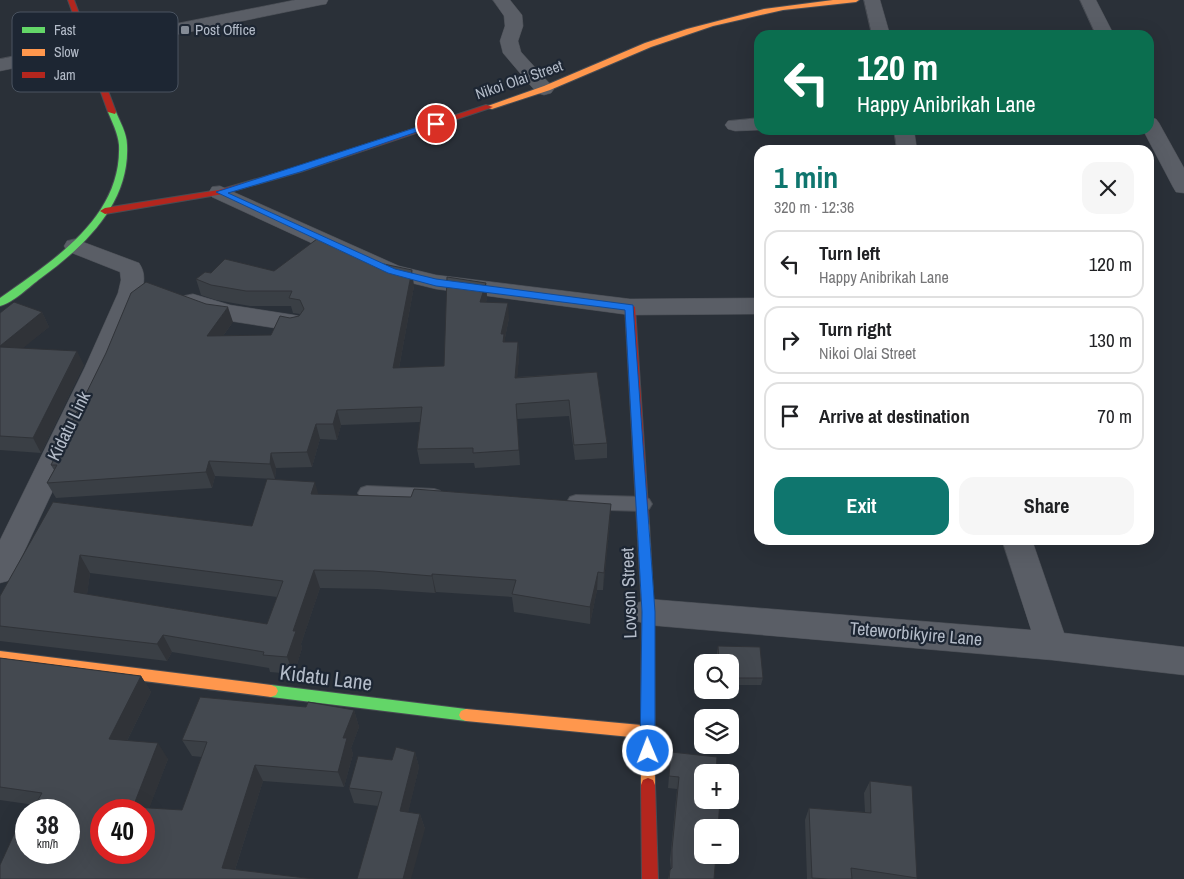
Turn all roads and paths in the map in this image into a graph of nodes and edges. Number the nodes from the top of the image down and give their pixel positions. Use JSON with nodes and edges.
{"nodes":[{"id":1,"x":71,"y":0,"type":"edge"},
{"id":2,"x":320,"y":0,"type":"edge"},
{"id":3,"x":501,"y":0,"type":"edge"},
{"id":4,"x":856,"y":0,"type":"edge"},
{"id":5,"x":872,"y":0,"type":"edge"},
{"id":6,"x":1088,"y":0,"type":"edge"},
{"id":7,"x":75,"y":12,"type":"edge"},
{"id":8,"x":178,"y":28,"type":"edge"},
{"id":9,"x":880,"y":30,"type":"edge"},
{"id":10,"x":1103,"y":30,"type":"edge"},
{"id":11,"x":544,"y":89,"type":"junction"},
{"id":12,"x":104,"y":92,"type":"edge"},
{"id":13,"x":754,"y":124,"type":"edge"},
{"id":14,"x":735,"y":125,"type":"dead end"},
{"id":15,"x":1154,"y":132,"type":"edge"},
{"id":16,"x":1184,"y":188,"type":"edge"},
{"id":17,"x":220,"y":192,"type":"junction"},
{"id":18,"x":105,"y":211,"type":"junction"},
{"id":19,"x":75,"y":246,"type":"junction"},
{"id":20,"x":176,"y":296,"type":"edge"},
{"id":21,"x":0,"y":303,"type":"edge"},
{"id":22,"x":754,"y":306,"type":"edge"},
{"id":23,"x":630,"y":307,"type":"junction"},
{"id":24,"x":294,"y":323,"type":"edge"},
{"id":25,"x":367,"y":493,"type":"dead end"},
{"id":26,"x":446,"y":496,"type":"edge"},
{"id":27,"x":564,"y":501,"type":"edge"},
{"id":28,"x":643,"y":504,"type":"junction"},
{"id":29,"x":1019,"y":545,"type":"edge"},
{"id":30,"x":0,"y":571,"type":"edge"},
{"id":31,"x":648,"y":612,"type":"junction"},
{"id":32,"x":1052,"y":646,"type":"junction"},
{"id":33,"x":0,"y":657,"type":"edge"},
{"id":34,"x":1184,"y":661,"type":"edge"},
{"id":35,"x":647,"y":732,"type":"junction"},
{"id":36,"x":650,"y":879,"type":"edge"}],
"edges":[{"from":1,"to":7,"type":"street"},
{"from":2,"to":8,"type":"street"},
{"from":3,"to":11,"type":"street"},
{"from":4,"to":11,"type":"street","name":"Nikoi Olai Street"},
{"from":5,"to":9,"type":"street"},
{"from":6,"to":10,"type":"street"},
{"from":11,"to":17,"type":"street","name":"Nikoi Olai Street"},
{"from":12,"to":18,"type":"street"},
{"from":13,"to":14,"type":"street"},
{"from":15,"to":16,"type":"street"},
{"from":17,"to":18,"type":"street","name":"Nikoi Olai Street"},
{"from":17,"to":23,"type":"street"},
{"from":18,"to":19,"type":"street"},
{"from":19,"to":21,"type":"street"},
{"from":19,"to":30,"type":"street","name":"Kidatu Link"},
{"from":20,"to":24,"type":"street"},
{"from":22,"to":23,"type":"street"},
{"from":23,"to":28,"type":"street","name":"Lovson Street"},
{"from":25,"to":26,"type":"lane"},
{"from":27,"to":28,"type":"lane"},
{"from":28,"to":31,"type":"street","name":"Lovson Street"},
{"from":29,"to":32,"type":"street"},
{"from":31,"to":32,"type":"street","name":"Teteworbikyire Lane"},
{"from":31,"to":35,"type":"street","name":"Lovson Street"},
{"from":32,"to":34,"type":"street","name":"Teteworbikyire Lane"},
{"from":33,"to":35,"type":"street","name":"Kidatu Lane"},
{"from":35,"to":36,"type":"street","name":"Lovson Street"}]}
